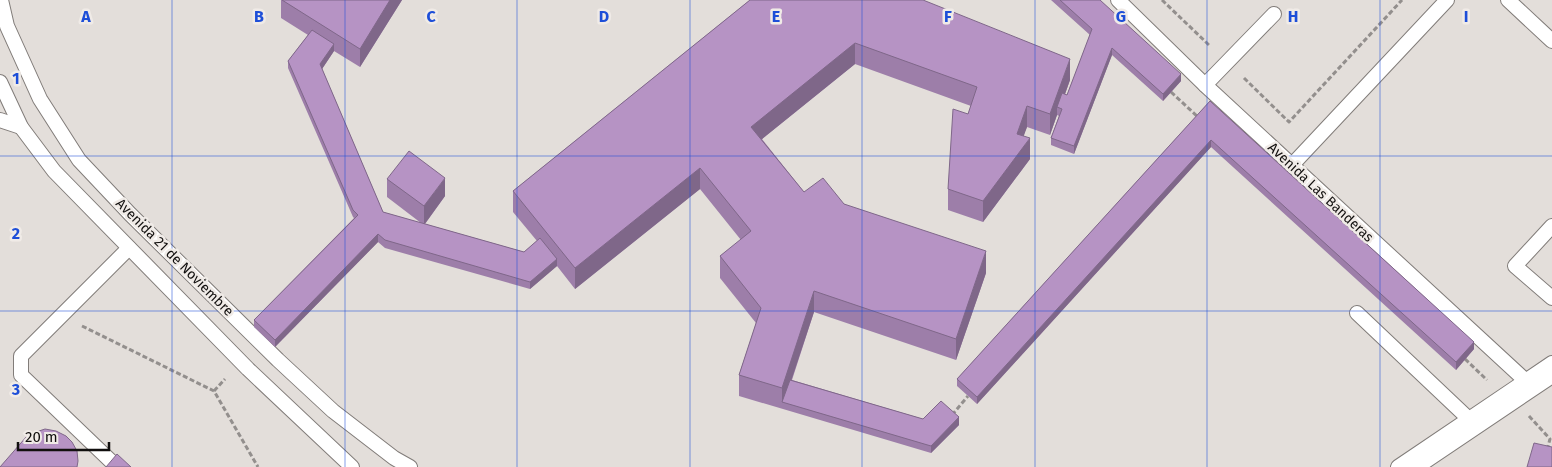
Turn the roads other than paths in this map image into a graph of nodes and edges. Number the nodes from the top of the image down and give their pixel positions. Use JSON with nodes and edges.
{"nodes":[{"id":1,"x":1,"y":0,"type":"edge"},
{"id":2,"x":1118,"y":0,"type":"edge"},
{"id":3,"x":1446,"y":0,"type":"edge"},
{"id":4,"x":1508,"y":0,"type":"edge"},
{"id":5,"x":1274,"y":14,"type":"dead end"},
{"id":6,"x":1552,"y":41,"type":"edge"},
{"id":7,"x":0,"y":82,"type":"edge"},
{"id":8,"x":1205,"y":85,"type":"junction"},
{"id":9,"x":0,"y":120,"type":"edge"},
{"id":10,"x":21,"y":127,"type":"junction"},
{"id":11,"x":1292,"y":164,"type":"junction"},
{"id":12,"x":1552,"y":226,"type":"edge"},
{"id":13,"x":129,"y":248,"type":"junction"},
{"id":14,"x":1552,"y":298,"type":"edge"},
{"id":15,"x":1357,"y":313,"type":"dead end"},
{"id":16,"x":1550,"y":374,"type":"edge"},
{"id":17,"x":1526,"y":381,"type":"junction"},
{"id":18,"x":1509,"y":400,"type":"junction"},
{"id":19,"x":1470,"y":420,"type":"junction"},
{"id":20,"x":117,"y":467,"type":"edge"},
{"id":21,"x":352,"y":467,"type":"edge"},
{"id":22,"x":410,"y":467,"type":"edge"},
{"id":23,"x":1398,"y":467,"type":"edge"},
{"id":24,"x":1417,"y":467,"type":"edge"}],
"edges":[{"from":1,"to":22,"type":"lane","name":"Avenida 21 de Noviembre"},
{"from":2,"to":8,"type":"lane","name":"Avenida Las Banderas"},
{"from":3,"to":11,"type":"lane"},
{"from":4,"to":6,"type":"lane"},
{"from":5,"to":8,"type":"lane"},
{"from":7,"to":10,"type":"lane","name":"Avenida 21 de Noviembre"},
{"from":8,"to":11,"type":"lane","name":"Avenida Las Banderas"},
{"from":9,"to":10,"type":"lane"},
{"from":10,"to":13,"type":"lane","name":"Avenida 21 de Noviembre"},
{"from":11,"to":17,"type":"lane","name":"Avenida Las Banderas"},
{"from":12,"to":14,"type":"lane"},
{"from":13,"to":20,"type":"lane"},
{"from":13,"to":21,"type":"lane","name":"Avenida 21 de Noviembre"},
{"from":15,"to":19,"type":"lane"},
{"from":16,"to":17,"type":"lane"},
{"from":16,"to":18,"type":"lane"},
{"from":17,"to":18,"type":"lane"},
{"from":18,"to":19,"type":"lane"},
{"from":18,"to":24,"type":"lane"},
{"from":19,"to":23,"type":"lane"}]}
